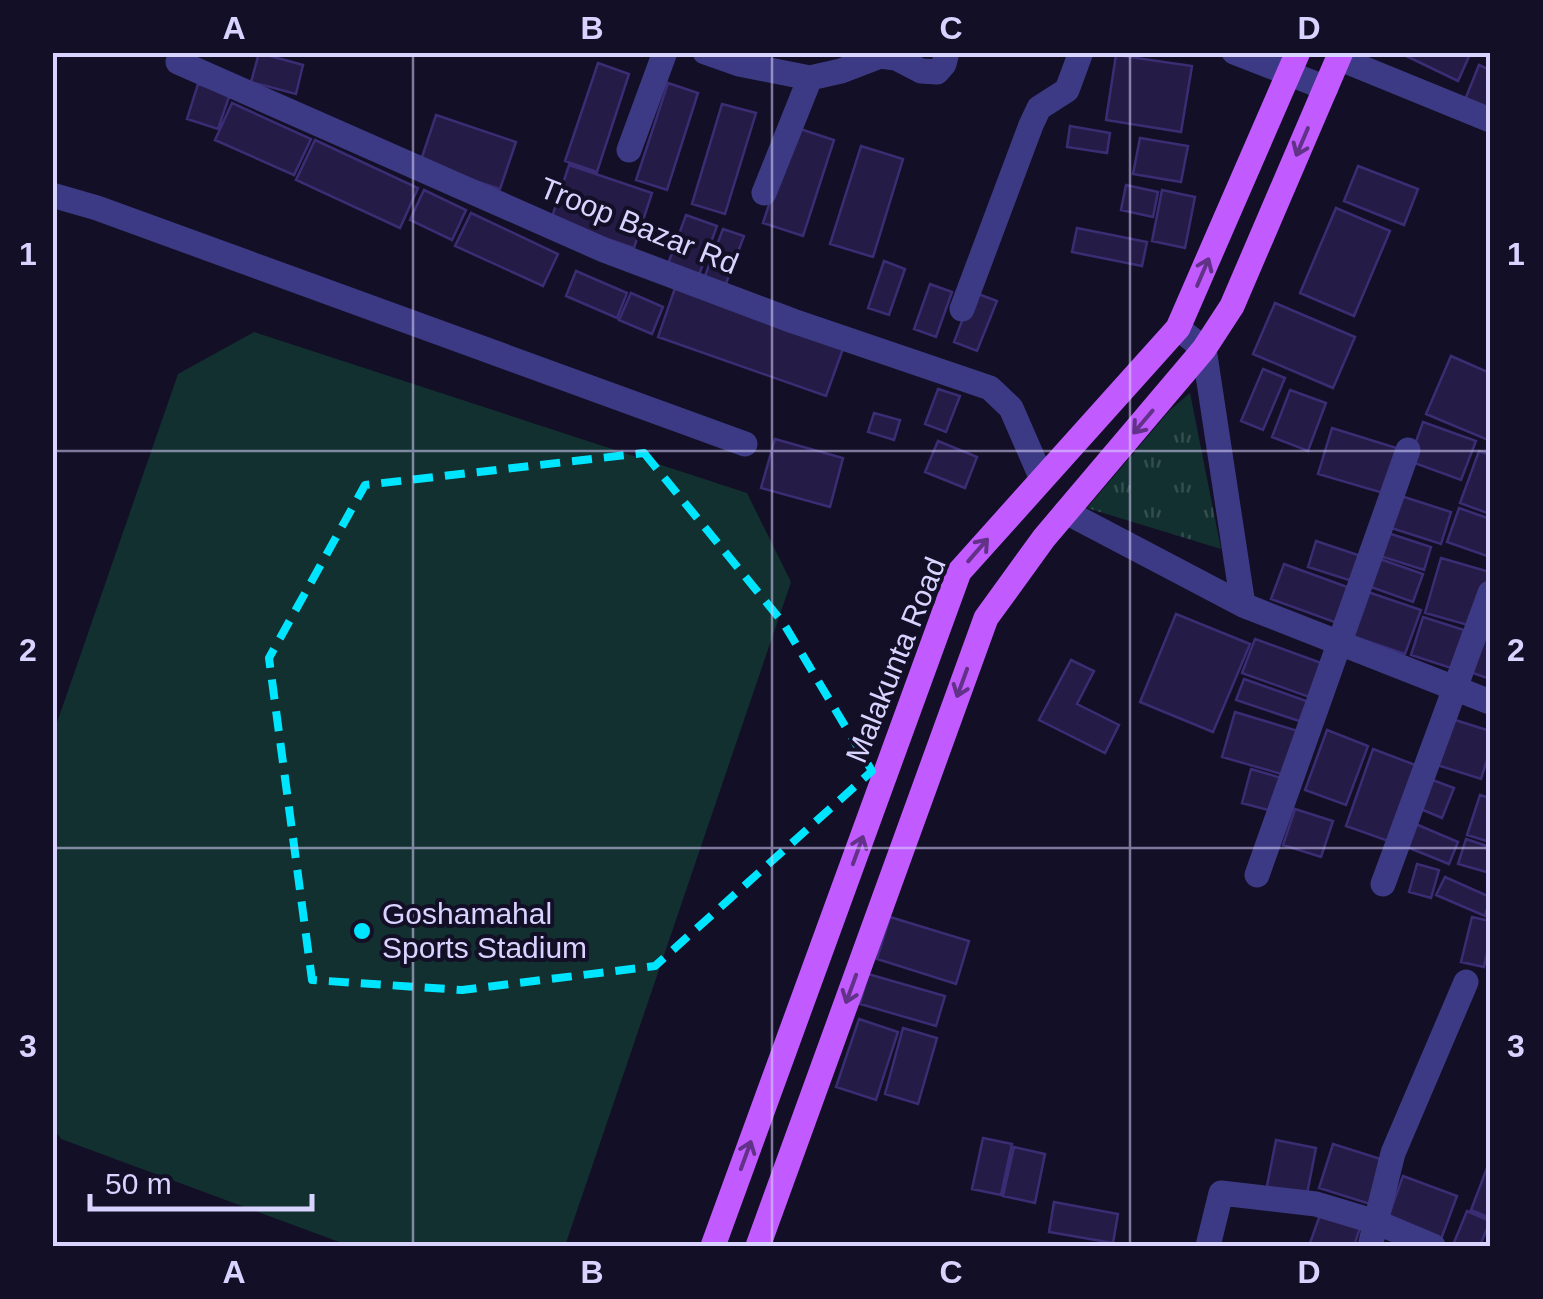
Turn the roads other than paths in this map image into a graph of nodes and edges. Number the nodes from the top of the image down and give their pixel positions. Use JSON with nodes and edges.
{"nodes":[{"id":1,"x":665,"y":52,"type":"edge"},
{"id":2,"x":705,"y":52,"type":"edge"},
{"id":3,"x":820,"y":52,"type":"edge"},
{"id":4,"x":947,"y":52,"type":"edge"},
{"id":5,"x":1082,"y":52,"type":"edge"},
{"id":6,"x":1234,"y":52,"type":"edge"},
{"id":7,"x":1340,"y":55,"type":"edge"},
{"id":8,"x":178,"y":62,"type":"dead end"},
{"id":9,"x":1294,"y":62,"type":"edge"},
{"id":10,"x":810,"y":78,"type":"junction"},
{"id":11,"x":1326,"y":88,"type":"junction"},
{"id":12,"x":1490,"y":120,"type":"edge"},
{"id":13,"x":628,"y":150,"type":"dead end"},
{"id":14,"x":764,"y":192,"type":"dead end"},
{"id":15,"x":52,"y":195,"type":"edge"},
{"id":16,"x":962,"y":309,"type":"dead end"},
{"id":17,"x":1178,"y":328,"type":"junction"},
{"id":18,"x":1204,"y":349,"type":"junction"},
{"id":19,"x":745,"y":444,"type":"dead end"},
{"id":20,"x":1408,"y":450,"type":"dead end"},
{"id":21,"x":1041,"y":476,"type":"junction"},
{"id":22,"x":1066,"y":512,"type":"junction"},
{"id":23,"x":1490,"y":593,"type":"edge"},
{"id":24,"x":1242,"y":605,"type":"junction"},
{"id":25,"x":1341,"y":644,"type":"junction"},
{"id":26,"x":1455,"y":688,"type":"junction"},
{"id":27,"x":1490,"y":702,"type":"edge"},
{"id":28,"x":1257,"y":875,"type":"dead end"},
{"id":29,"x":1383,"y":884,"type":"dead end"},
{"id":30,"x":1466,"y":982,"type":"dead end"},
{"id":31,"x":1373,"y":1234,"type":"edge"},
{"id":32,"x":713,"y":1246,"type":"edge"},
{"id":33,"x":758,"y":1246,"type":"edge"},
{"id":34,"x":1208,"y":1246,"type":"edge"},
{"id":35,"x":1433,"y":1246,"type":"edge"}],
"edges":[{"from":1,"to":13,"type":"street"},
{"from":2,"to":10,"type":"street"},
{"from":3,"to":10,"type":"street"},
{"from":4,"to":10,"type":"street"},
{"from":5,"to":16,"type":"street"},
{"from":6,"to":9,"type":"street"},
{"from":7,"to":11,"type":"main road"},
{"from":7,"to":12,"type":"street"},
{"from":8,"to":21,"type":"street","name":"Troop Bazar Rd"},
{"from":9,"to":11,"type":"street"},
{"from":17,"to":9,"type":"main road","name":"Malakunta Road","one_way":true},
{"from":10,"to":14,"type":"street"},
{"from":11,"to":18,"type":"main road","one_way":true},
{"from":15,"to":19,"type":"street"},
{"from":17,"to":18,"type":"street"},
{"from":17,"to":21,"type":"main road","name":"Malakunta Road"},
{"from":18,"to":22,"type":"main road","one_way":true},
{"from":18,"to":24,"type":"street"},
{"from":20,"to":25,"type":"street"},
{"from":32,"to":21,"type":"main road","name":"Malakunta Road","one_way":true},
{"from":22,"to":24,"type":"street"},
{"from":22,"to":33,"type":"main road","one_way":true},
{"from":23,"to":26,"type":"street"},
{"from":24,"to":25,"type":"street"},
{"from":25,"to":26,"type":"street"},
{"from":25,"to":28,"type":"street"},
{"from":26,"to":27,"type":"street"},
{"from":26,"to":29,"type":"street"},
{"from":30,"to":31,"type":"street"},
{"from":31,"to":34,"type":"street"},
{"from":31,"to":35,"type":"street"}]}
